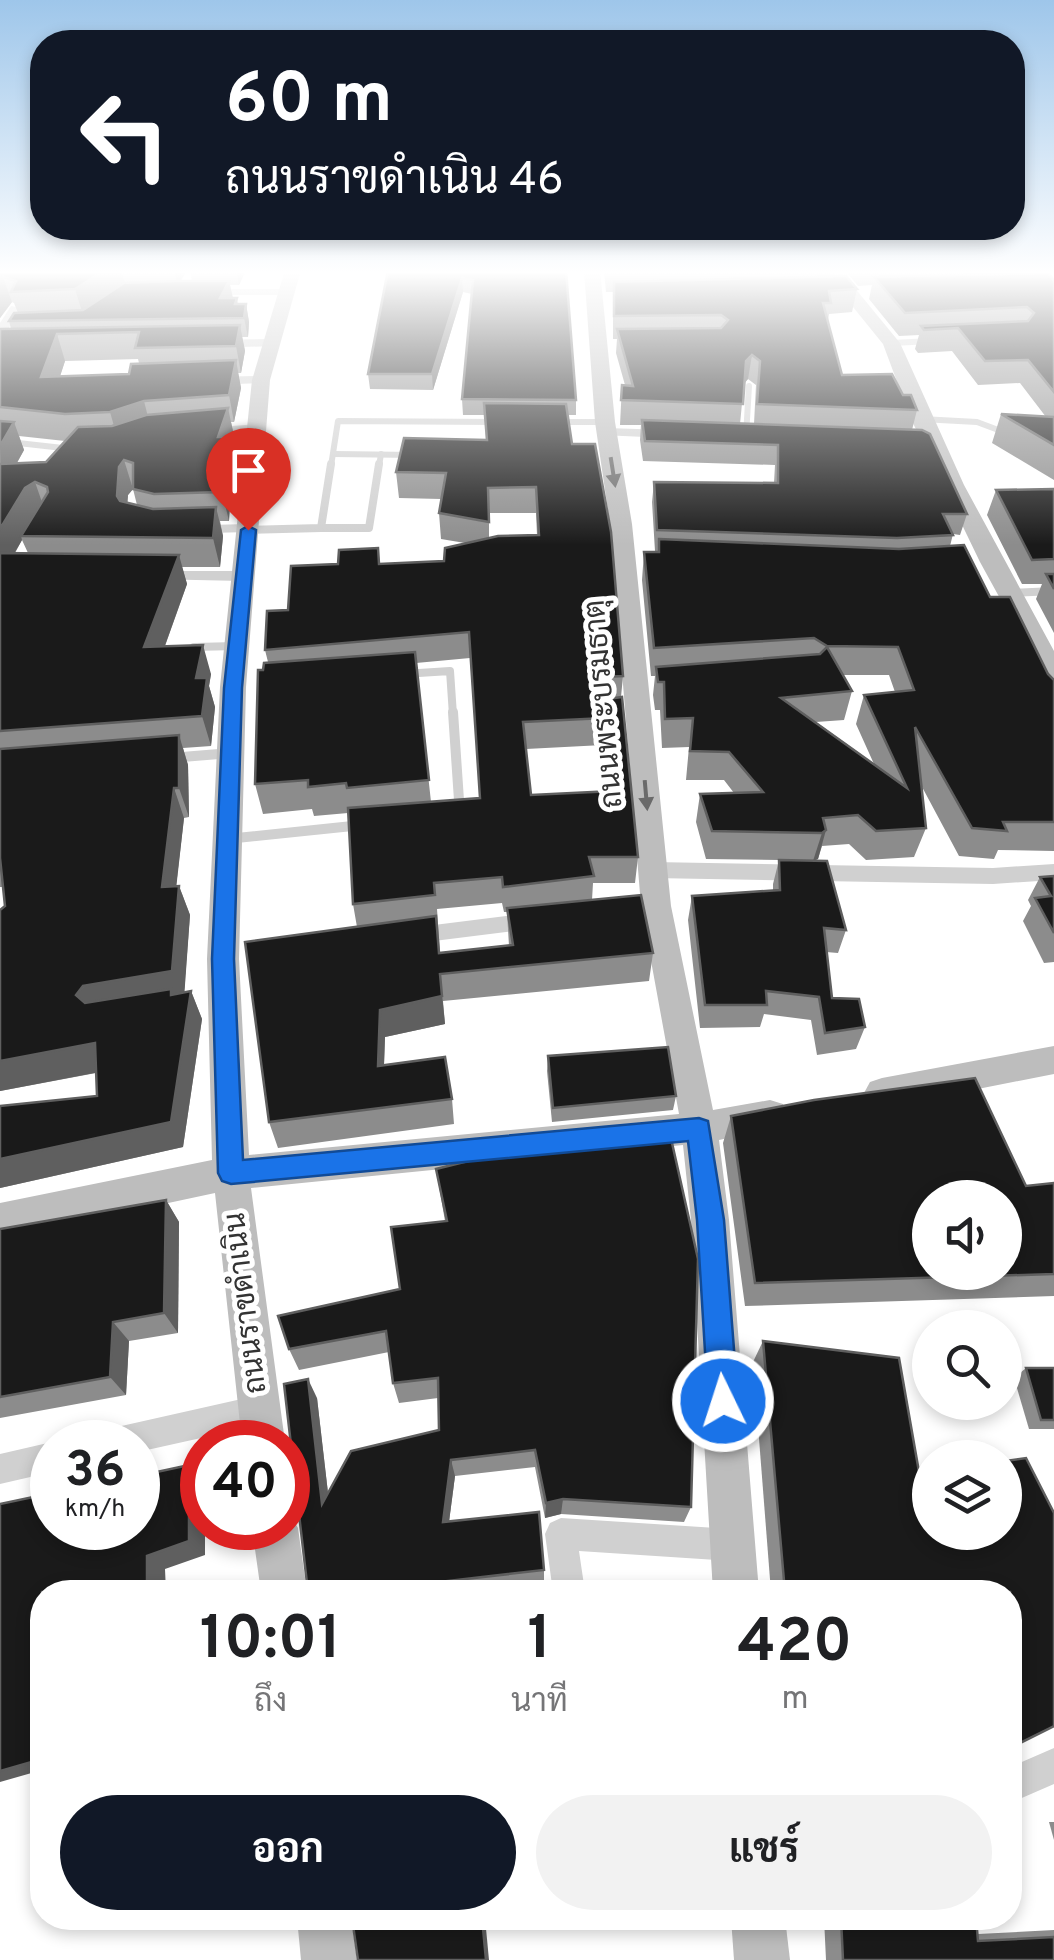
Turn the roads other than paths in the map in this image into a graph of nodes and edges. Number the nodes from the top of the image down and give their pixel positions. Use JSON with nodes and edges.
{"nodes":[{"id":1,"x":265,"y":361,"type":"edge"},
{"id":2,"x":606,"y":361,"type":"edge"},
{"id":3,"x":898,"y":361,"type":"edge"},
{"id":4,"x":261,"y":380,"type":"junction"},
{"id":5,"x":185,"y":382,"type":"edge"},
{"id":6,"x":749,"y":386,"type":"edge"},
{"id":7,"x":920,"y":420,"type":"junction"},
{"id":8,"x":460,"y":422,"type":"junction"},
{"id":9,"x":514,"y":422,"type":"edge"},
{"id":10,"x":551,"y":422,"type":"edge"},
{"id":11,"x":259,"y":427,"type":"junction"},
{"id":12,"x":606,"y":427,"type":"junction"},
{"id":13,"x":205,"y":432,"type":"edge"},
{"id":14,"x":676,"y":434,"type":"edge"},
{"id":15,"x":1023,"y":435,"type":"edge"},
{"id":16,"x":729,"y":436,"type":"edge"},
{"id":17,"x":746,"y":436,"type":"junction"},
{"id":18,"x":766,"y":437,"type":"edge"},
{"id":19,"x":458,"y":439,"type":"edge"},
{"id":20,"x":0,"y":441,"type":"edge"},
{"id":21,"x":89,"y":448,"type":"edge"},
{"id":22,"x":334,"y":454,"type":"junction"},
{"id":23,"x":382,"y":454,"type":"junction"},
{"id":24,"x":419,"y":455,"type":"edge"},
{"id":25,"x":321,"y":528,"type":"junction"},
{"id":26,"x":196,"y":529,"type":"edge"},
{"id":27,"x":248,"y":529,"type":"junction"},
{"id":28,"x":144,"y":576,"type":"edge"},
{"id":29,"x":242,"y":576,"type":"junction"},
{"id":30,"x":1054,"y":591,"type":"edge"},
{"id":31,"x":1008,"y":593,"type":"junction"},
{"id":32,"x":236,"y":646,"type":"junction"},
{"id":33,"x":194,"y":647,"type":"edge"},
{"id":34,"x":1054,"y":673,"type":"edge"},
{"id":35,"x":391,"y":675,"type":"edge"},
{"id":36,"x":230,"y":753,"type":"junction"},
{"id":37,"x":154,"y":759,"type":"edge"},
{"id":38,"x":441,"y":817,"type":"edge"},
{"id":39,"x":382,"y":823,"type":"edge"},
{"id":40,"x":227,"y":840,"type":"junction"},
{"id":41,"x":653,"y":870,"type":"junction"},
{"id":42,"x":1054,"y":872,"type":"edge"},
{"id":43,"x":558,"y":918,"type":"edge"},
{"id":44,"x":380,"y":940,"type":"edge"},
{"id":45,"x":1054,"y":1060,"type":"edge"},
{"id":46,"x":848,"y":1100,"type":"edge"},
{"id":47,"x":811,"y":1107,"type":"edge"},
{"id":48,"x":699,"y":1128,"type":"junction"},
{"id":49,"x":231,"y":1173,"type":"junction"},
{"id":50,"x":0,"y":1221,"type":"edge"},
{"id":51,"x":261,"y":1420,"type":"edge"},
{"id":52,"x":30,"y":1462,"type":"edge"},
{"id":53,"x":0,"y":1469,"type":"edge"},
{"id":54,"x":732,"y":1545,"type":"junction"},
{"id":55,"x":278,"y":1550,"type":"edge"},
{"id":56,"x":282,"y":1580,"type":"edge"},
{"id":57,"x":567,"y":1580,"type":"edge"},
{"id":58,"x":735,"y":1580,"type":"edge"},
{"id":59,"x":1054,"y":1766,"type":"edge"},
{"id":60,"x":1022,"y":1780,"type":"edge"},
{"id":61,"x":325,"y":1930,"type":"edge"},
{"id":62,"x":759,"y":1930,"type":"edge"},
{"id":63,"x":329,"y":1960,"type":"edge"},
{"id":64,"x":762,"y":1960,"type":"edge"}],
"edges":[{"from":1,"to":4,"type":"street","name":"ถนนราขดำเนิน"},
{"from":2,"to":12,"type":"street","name":"ถนนพระบรมธาตุ"},
{"from":3,"to":7,"type":"street"},
{"from":4,"to":5,"type":"street"},
{"from":4,"to":11,"type":"street","name":"ถนนราขดำเนิน"},
{"from":6,"to":17,"type":"lane"},
{"from":7,"to":15,"type":"lane"},
{"from":7,"to":31,"type":"street"},
{"from":8,"to":9,"type":"lane"},
{"from":8,"to":19,"type":"lane"},
{"from":8,"to":22,"type":"lane"},
{"from":10,"to":12,"type":"lane"},
{"from":11,"to":13,"type":"lane"},
{"from":11,"to":27,"type":"street","name":"ถนนราขดำเนิน"},
{"from":12,"to":14,"type":"street"},
{"from":12,"to":41,"type":"street","name":"ถนนพระบรมธาตุ","one_way":true},
{"from":16,"to":17,"type":"street"},
{"from":17,"to":18,"type":"street"},
{"from":20,"to":21,"type":"lane"},
{"from":22,"to":23,"type":"lane"},
{"from":22,"to":25,"type":"lane"},
{"from":23,"to":24,"type":"lane"},
{"from":23,"to":25,"type":"lane"},
{"from":25,"to":27,"type":"lane"},
{"from":26,"to":27,"type":"lane"},
{"from":27,"to":29,"type":"street","name":"ถนนราขดำเนิน"},
{"from":28,"to":29,"type":"street"},
{"from":29,"to":32,"type":"street","name":"ถนนราขดำเนิน"},
{"from":30,"to":31,"type":"lane"},
{"from":31,"to":34,"type":"street"},
{"from":32,"to":33,"type":"lane"},
{"from":32,"to":36,"type":"street","name":"ถนนราขดำเนิน"},
{"from":35,"to":38,"type":"lane"},
{"from":36,"to":37,"type":"lane"},
{"from":36,"to":40,"type":"street","name":"ถนนราขดำเนิน"},
{"from":39,"to":40,"type":"lane"},
{"from":40,"to":49,"type":"street","name":"ถนนราขดำเนิน"},
{"from":41,"to":42,"type":"street"},
{"from":41,"to":48,"type":"street","name":"ถนนพระบรมธาตุ"},
{"from":43,"to":44,"type":"street"},
{"from":45,"to":46,"type":"street"},
{"from":47,"to":48,"type":"street"},
{"from":48,"to":49,"type":"street"},
{"from":48,"to":54,"type":"street","name":"ถนนพระบรมธาตุ"},
{"from":49,"to":50,"type":"street"},
{"from":49,"to":51,"type":"street","name":"ถนนราขดำเนิน"},
{"from":52,"to":53,"type":"street"},
{"from":54,"to":57,"type":"street"},
{"from":54,"to":58,"type":"street","name":"ถนนพระบรมธาตุ"},
{"from":55,"to":56,"type":"street"},
{"from":59,"to":60,"type":"street"},
{"from":61,"to":63,"type":"street"},
{"from":62,"to":64,"type":"street"}]}
